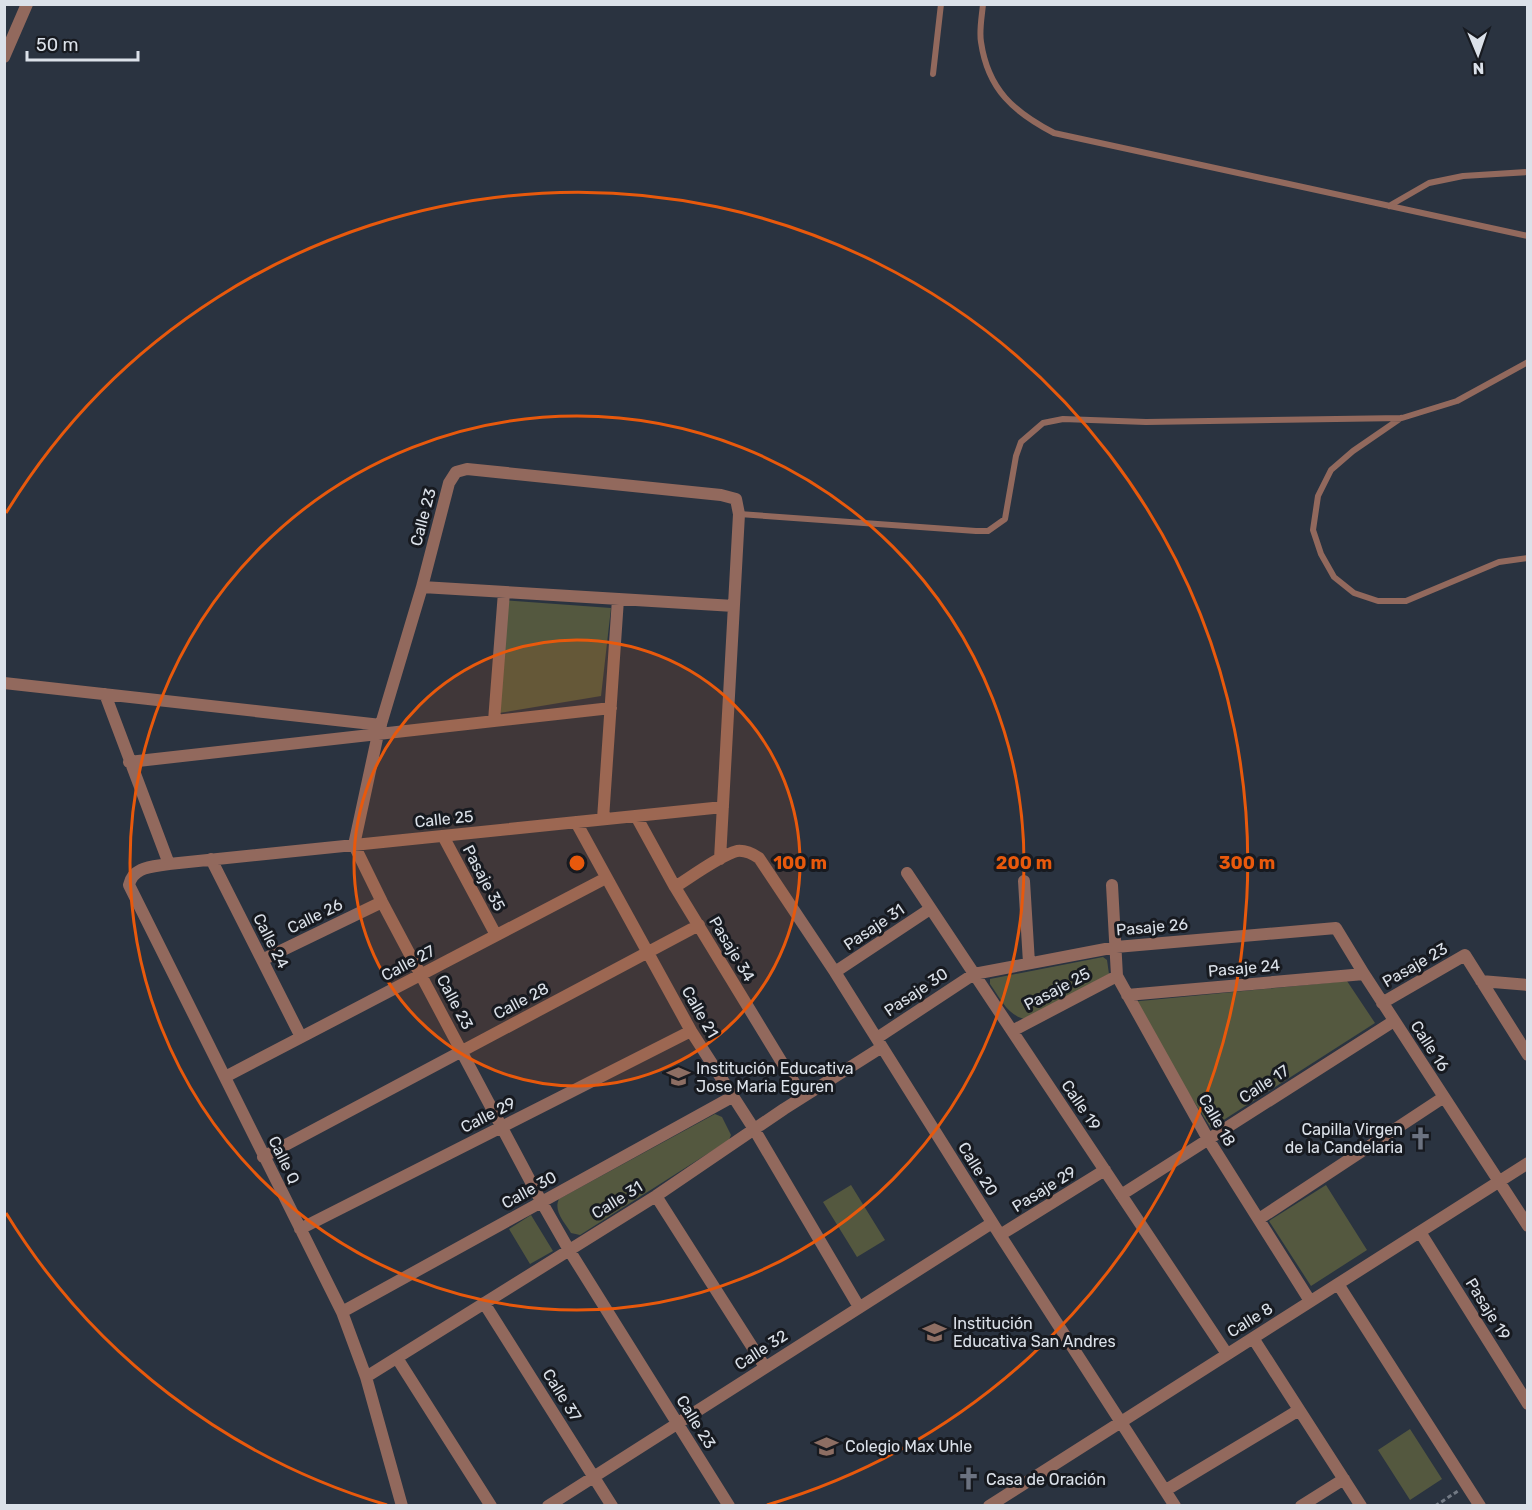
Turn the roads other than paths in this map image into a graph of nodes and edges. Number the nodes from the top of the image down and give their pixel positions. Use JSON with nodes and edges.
{"nodes":[{"id":1,"x":27,"y":4,"type":"edge"},
{"id":2,"x":941,"y":4,"type":"edge"},
{"id":3,"x":983,"y":4,"type":"edge"},
{"id":4,"x":4,"y":57,"type":"edge"},
{"id":5,"x":933,"y":74,"type":"dead end"},
{"id":6,"x":1527,"y":172,"type":"edge"},
{"id":7,"x":1388,"y":206,"type":"junction"},
{"id":8,"x":1527,"y":237,"type":"edge"},
{"id":9,"x":1527,"y":362,"type":"edge"},
{"id":10,"x":1402,"y":418,"type":"junction"},
{"id":11,"x":739,"y":514,"type":"junction"},
{"id":12,"x":1527,"y":558,"type":"edge"},
{"id":13,"x":422,"y":587,"type":"junction"},
{"id":14,"x":504,"y":592,"type":"junction"},
{"id":15,"x":618,"y":599,"type":"junction"},
{"id":16,"x":734,"y":606,"type":"junction"},
{"id":17,"x":4,"y":683,"type":"edge"},
{"id":18,"x":105,"y":694,"type":"junction"},
{"id":19,"x":611,"y":708,"type":"junction"},
{"id":20,"x":494,"y":722,"type":"junction"},
{"id":21,"x":379,"y":730,"type":"junction"},
{"id":22,"x":129,"y":762,"type":"junction"},
{"id":23,"x":723,"y":807,"type":"junction"},
{"id":24,"x":636,"y":816,"type":"junction"},
{"id":25,"x":603,"y":819,"type":"junction"},
{"id":26,"x":576,"y":822,"type":"junction"},
{"id":27,"x":443,"y":836,"type":"junction"},
{"id":28,"x":354,"y":845,"type":"junction"},
{"id":29,"x":211,"y":859,"type":"junction"},
{"id":30,"x":720,"y":860,"type":"junction"},
{"id":31,"x":169,"y":864,"type":"junction"},
{"id":32,"x":907,"y":873,"type":"dead end"},
{"id":33,"x":606,"y":878,"type":"junction"},
{"id":34,"x":1024,"y":881,"type":"dead end"},
{"id":35,"x":1112,"y":885,"type":"dead end"},
{"id":36,"x":675,"y":887,"type":"junction"},
{"id":37,"x":382,"y":902,"type":"junction"},
{"id":38,"x":930,"y":909,"type":"junction"},
{"id":39,"x":699,"y":926,"type":"junction"},
{"id":40,"x":1336,"y":928,"type":"joint"},
{"id":41,"x":496,"y":935,"type":"junction"},
{"id":42,"x":1116,"y":947,"type":"junction"},
{"id":43,"x":647,"y":953,"type":"junction"},
{"id":44,"x":262,"y":960,"type":"junction"},
{"id":45,"x":1029,"y":963,"type":"junction"},
{"id":46,"x":835,"y":972,"type":"junction"},
{"id":47,"x":974,"y":974,"type":"junction"},
{"id":48,"x":1364,"y":974,"type":"junction"},
{"id":49,"x":421,"y":975,"type":"junction"},
{"id":50,"x":1117,"y":976,"type":"junction"},
{"id":51,"x":1481,"y":981,"type":"junction"},
{"id":52,"x":1527,"y":985,"type":"edge"},
{"id":53,"x":1127,"y":995,"type":"junction"},
{"id":54,"x":1382,"y":1003,"type":"junction"},
{"id":55,"x":1394,"y":1021,"type":"junction"},
{"id":56,"x":691,"y":1031,"type":"junction"},
{"id":57,"x":1012,"y":1032,"type":"junction"},
{"id":58,"x":301,"y":1037,"type":"junction"},
{"id":59,"x":879,"y":1043,"type":"junction"},
{"id":60,"x":462,"y":1051,"type":"junction"},
{"id":61,"x":1527,"y":1055,"type":"edge"},
{"id":62,"x":225,"y":1077,"type":"junction"},
{"id":63,"x":732,"y":1097,"type":"junction"},
{"id":64,"x":803,"y":1097,"type":"junction"},
{"id":65,"x":1444,"y":1098,"type":"junction"},
{"id":66,"x":502,"y":1126,"type":"junction"},
{"id":67,"x":754,"y":1129,"type":"junction"},
{"id":68,"x":1208,"y":1139,"type":"junction"},
{"id":69,"x":263,"y":1157,"type":"junction"},
{"id":70,"x":1527,"y":1163,"type":"edge"},
{"id":71,"x":1105,"y":1170,"type":"junction"},
{"id":72,"x":1499,"y":1182,"type":"junction"},
{"id":73,"x":1121,"y":1195,"type":"junction"},
{"id":74,"x":656,"y":1196,"type":"junction"},
{"id":75,"x":542,"y":1202,"type":"junction"},
{"id":76,"x":1259,"y":1219,"type":"junction"},
{"id":77,"x":992,"y":1222,"type":"junction"},
{"id":78,"x":1527,"y":1226,"type":"edge"},
{"id":79,"x":300,"y":1229,"type":"junction"},
{"id":80,"x":1420,"y":1232,"type":"junction"},
{"id":81,"x":1000,"y":1235,"type":"junction"},
{"id":82,"x":569,"y":1250,"type":"junction"},
{"id":83,"x":1338,"y":1284,"type":"junction"},
{"id":84,"x":1310,"y":1301,"type":"junction"},
{"id":85,"x":484,"y":1303,"type":"junction"},
{"id":86,"x":859,"y":1307,"type":"junction"},
{"id":87,"x":342,"y":1312,"type":"junction"},
{"id":88,"x":1253,"y":1338,"type":"junction"},
{"id":89,"x":1227,"y":1354,"type":"junction"},
{"id":90,"x":397,"y":1358,"type":"junction"},
{"id":91,"x":765,"y":1367,"type":"junction"},
{"id":92,"x":366,"y":1377,"type":"junction"},
{"id":93,"x":1527,"y":1404,"type":"edge"},
{"id":94,"x":1299,"y":1410,"type":"junction"},
{"id":95,"x":1122,"y":1422,"type":"junction"},
{"id":96,"x":677,"y":1423,"type":"junction"},
{"id":97,"x":594,"y":1476,"type":"junction"},
{"id":98,"x":1344,"y":1479,"type":"junction"},
{"id":99,"x":1166,"y":1490,"type":"junction"},
{"id":100,"x":402,"y":1506,"type":"edge"},
{"id":101,"x":491,"y":1506,"type":"edge"},
{"id":102,"x":548,"y":1506,"type":"edge"},
{"id":103,"x":612,"y":1506,"type":"edge"},
{"id":104,"x":729,"y":1506,"type":"edge"},
{"id":105,"x":990,"y":1506,"type":"edge"},
{"id":106,"x":1175,"y":1506,"type":"edge"},
{"id":107,"x":1302,"y":1506,"type":"edge"},
{"id":108,"x":1361,"y":1506,"type":"edge"},
{"id":109,"x":1480,"y":1506,"type":"edge"}],
"edges":[{"from":1,"to":4,"type":"street"},
{"from":2,"to":5,"type":"lane"},
{"from":3,"to":7,"type":"lane"},
{"from":6,"to":7,"type":"lane"},
{"from":7,"to":8,"type":"lane"},
{"from":9,"to":10,"type":"lane"},
{"from":10,"to":11,"type":"lane"},
{"from":10,"to":12,"type":"lane"},
{"from":11,"to":13,"type":"street","name":"Calle 23"},
{"from":11,"to":16,"type":"street"},
{"from":13,"to":14,"type":"street"},
{"from":13,"to":21,"type":"street","name":"Calle 23"},
{"from":14,"to":15,"type":"street"},
{"from":14,"to":20,"type":"street"},
{"from":15,"to":16,"type":"street"},
{"from":15,"to":19,"type":"street"},
{"from":16,"to":23,"type":"street"},
{"from":17,"to":18,"type":"street"},
{"from":18,"to":21,"type":"street"},
{"from":18,"to":22,"type":"street"},
{"from":19,"to":20,"type":"street"},
{"from":19,"to":25,"type":"street"},
{"from":20,"to":21,"type":"street"},
{"from":21,"to":22,"type":"street"},
{"from":21,"to":28,"type":"street","name":"Calle 23"},
{"from":22,"to":31,"type":"street"},
{"from":23,"to":24,"type":"street","name":"Calle 25"},
{"from":23,"to":30,"type":"street"},
{"from":24,"to":25,"type":"street","name":"Calle 25"},
{"from":24,"to":36,"type":"street","name":"Pasaje 34"},
{"from":25,"to":26,"type":"street","name":"Calle 25"},
{"from":26,"to":27,"type":"street","name":"Calle 25"},
{"from":26,"to":33,"type":"street","name":"Calle 21"},
{"from":27,"to":28,"type":"street","name":"Calle 25"},
{"from":27,"to":41,"type":"street","name":"Pasaje 35"},
{"from":28,"to":29,"type":"street","name":"Calle 25"},
{"from":28,"to":37,"type":"street","name":"Calle 23"},
{"from":29,"to":31,"type":"street","name":"Calle 25"},
{"from":29,"to":44,"type":"street","name":"Calle 24"},
{"from":30,"to":36,"type":"street"},
{"from":30,"to":46,"type":"street","name":"Calle 20"},
{"from":31,"to":62,"type":"street","name":"Calle Q"},
{"from":32,"to":38,"type":"street","name":"Calle 19"},
{"from":33,"to":41,"type":"street","name":"Calle 27"},
{"from":33,"to":43,"type":"street","name":"Calle 21"},
{"from":34,"to":45,"type":"street"},
{"from":35,"to":42,"type":"street","name":"Calle 18"},
{"from":36,"to":39,"type":"street","name":"Pasaje 34"},
{"from":37,"to":44,"type":"street","name":"Calle 26"},
{"from":37,"to":49,"type":"street","name":"Calle 23"},
{"from":38,"to":46,"type":"street","name":"Pasaje 31"},
{"from":38,"to":47,"type":"street","name":"Calle 19"},
{"from":39,"to":43,"type":"street","name":"Calle 28"},
{"from":39,"to":64,"type":"street","name":"Pasaje 34"},
{"from":40,"to":42,"type":"street","name":"Pasaje 26"},
{"from":40,"to":48,"type":"street","name":"Calle 16"},
{"from":41,"to":49,"type":"street","name":"Calle 27"},
{"from":42,"to":45,"type":"street","name":"Pasaje 26"},
{"from":42,"to":50,"type":"street","name":"Calle 18"},
{"from":43,"to":56,"type":"street","name":"Calle 21"},
{"from":43,"to":60,"type":"street","name":"Calle 28"},
{"from":44,"to":58,"type":"street","name":"Calle 24"},
{"from":45,"to":47,"type":"street","name":"Pasaje 26"},
{"from":46,"to":59,"type":"street","name":"Calle 20"},
{"from":47,"to":57,"type":"street","name":"Calle 19"},
{"from":47,"to":59,"type":"street","name":"Pasaje 30"},
{"from":48,"to":53,"type":"street","name":"Pasaje 24"},
{"from":48,"to":54,"type":"street","name":"Calle 16"},
{"from":49,"to":58,"type":"street","name":"Calle 27"},
{"from":49,"to":60,"type":"street","name":"Calle 23"},
{"from":50,"to":53,"type":"street","name":"Calle 18"},
{"from":50,"to":57,"type":"street","name":"Pasaje 25"},
{"from":51,"to":52,"type":"street"},
{"from":51,"to":54,"type":"street","name":"Pasaje 23"},
{"from":51,"to":61,"type":"street"},
{"from":53,"to":68,"type":"street","name":"Calle 18"},
{"from":54,"to":55,"type":"street","name":"Calle 16"},
{"from":55,"to":65,"type":"street","name":"Calle 16"},
{"from":55,"to":68,"type":"street","name":"Calle 17"},
{"from":56,"to":63,"type":"street","name":"Calle 21"},
{"from":56,"to":66,"type":"street","name":"Calle 29"},
{"from":57,"to":71,"type":"street","name":"Calle 19"},
{"from":58,"to":62,"type":"street","name":"Calle 27"},
{"from":59,"to":64,"type":"street","name":"Calle 31"},
{"from":59,"to":77,"type":"street","name":"Calle 20"},
{"from":60,"to":66,"type":"street","name":"Calle 23"},
{"from":60,"to":69,"type":"street","name":"Calle 28"},
{"from":62,"to":69,"type":"street","name":"Calle Q"},
{"from":63,"to":67,"type":"street","name":"Calle 21"},
{"from":63,"to":75,"type":"street","name":"Calle 30"},
{"from":64,"to":67,"type":"street","name":"Calle 31"},
{"from":65,"to":72,"type":"street","name":"Calle 16"},
{"from":65,"to":76,"type":"street"},
{"from":66,"to":75,"type":"street","name":"Calle 23"},
{"from":66,"to":79,"type":"street","name":"Calle 29"},
{"from":67,"to":74,"type":"street","name":"Calle 31"},
{"from":67,"to":86,"type":"street","name":"Calle 21"},
{"from":68,"to":73,"type":"street","name":"Calle 17"},
{"from":68,"to":76,"type":"street","name":"Calle 18"},
{"from":69,"to":79,"type":"street","name":"Calle Q"},
{"from":70,"to":72,"type":"street","name":"Calle 8"},
{"from":71,"to":73,"type":"street","name":"Calle 19"},
{"from":71,"to":81,"type":"street","name":"Pasaje 29"},
{"from":72,"to":78,"type":"street","name":"Calle 16"},
{"from":72,"to":80,"type":"street","name":"Calle 8"},
{"from":73,"to":89,"type":"street","name":"Calle 19"},
{"from":74,"to":82,"type":"street","name":"Calle 31"},
{"from":74,"to":91,"type":"street"},
{"from":75,"to":82,"type":"street","name":"Calle 23"},
{"from":75,"to":87,"type":"street","name":"Calle 30"},
{"from":76,"to":84,"type":"street","name":"Calle 18"},
{"from":77,"to":81,"type":"street","name":"Calle 20"},
{"from":77,"to":86,"type":"street","name":"Calle 32"},
{"from":79,"to":87,"type":"street","name":"Calle Q"},
{"from":80,"to":83,"type":"street","name":"Calle 8"},
{"from":80,"to":93,"type":"street","name":"Pasaje 19"},
{"from":81,"to":95,"type":"street","name":"Calle 20"},
{"from":82,"to":85,"type":"street","name":"Calle 31"},
{"from":82,"to":96,"type":"street","name":"Calle 23"},
{"from":83,"to":84,"type":"street","name":"Calle 8"},
{"from":83,"to":109,"type":"street"},
{"from":84,"to":88,"type":"street","name":"Calle 8"},
{"from":85,"to":90,"type":"street","name":"Calle 31"},
{"from":85,"to":97,"type":"street","name":"Calle 37"},
{"from":86,"to":91,"type":"street","name":"Calle 32"},
{"from":87,"to":92,"type":"street","name":"Calle Q"},
{"from":88,"to":89,"type":"street","name":"Calle 8"},
{"from":88,"to":94,"type":"street"},
{"from":89,"to":95,"type":"street","name":"Calle 8"},
{"from":90,"to":92,"type":"street","name":"Calle 31"},
{"from":90,"to":101,"type":"street"},
{"from":91,"to":96,"type":"street","name":"Calle 32"},
{"from":92,"to":100,"type":"street","name":"Calle Q"},
{"from":94,"to":98,"type":"street"},
{"from":94,"to":99,"type":"street"},
{"from":95,"to":99,"type":"street","name":"Calle 20"},
{"from":95,"to":105,"type":"street","name":"Calle 8"},
{"from":96,"to":97,"type":"street","name":"Calle 32"},
{"from":96,"to":104,"type":"street","name":"Calle 23"},
{"from":97,"to":102,"type":"street","name":"Calle 32"},
{"from":97,"to":103,"type":"street","name":"Calle 37"},
{"from":98,"to":107,"type":"street"},
{"from":98,"to":108,"type":"street"},
{"from":99,"to":106,"type":"street","name":"Calle 20"}]}
